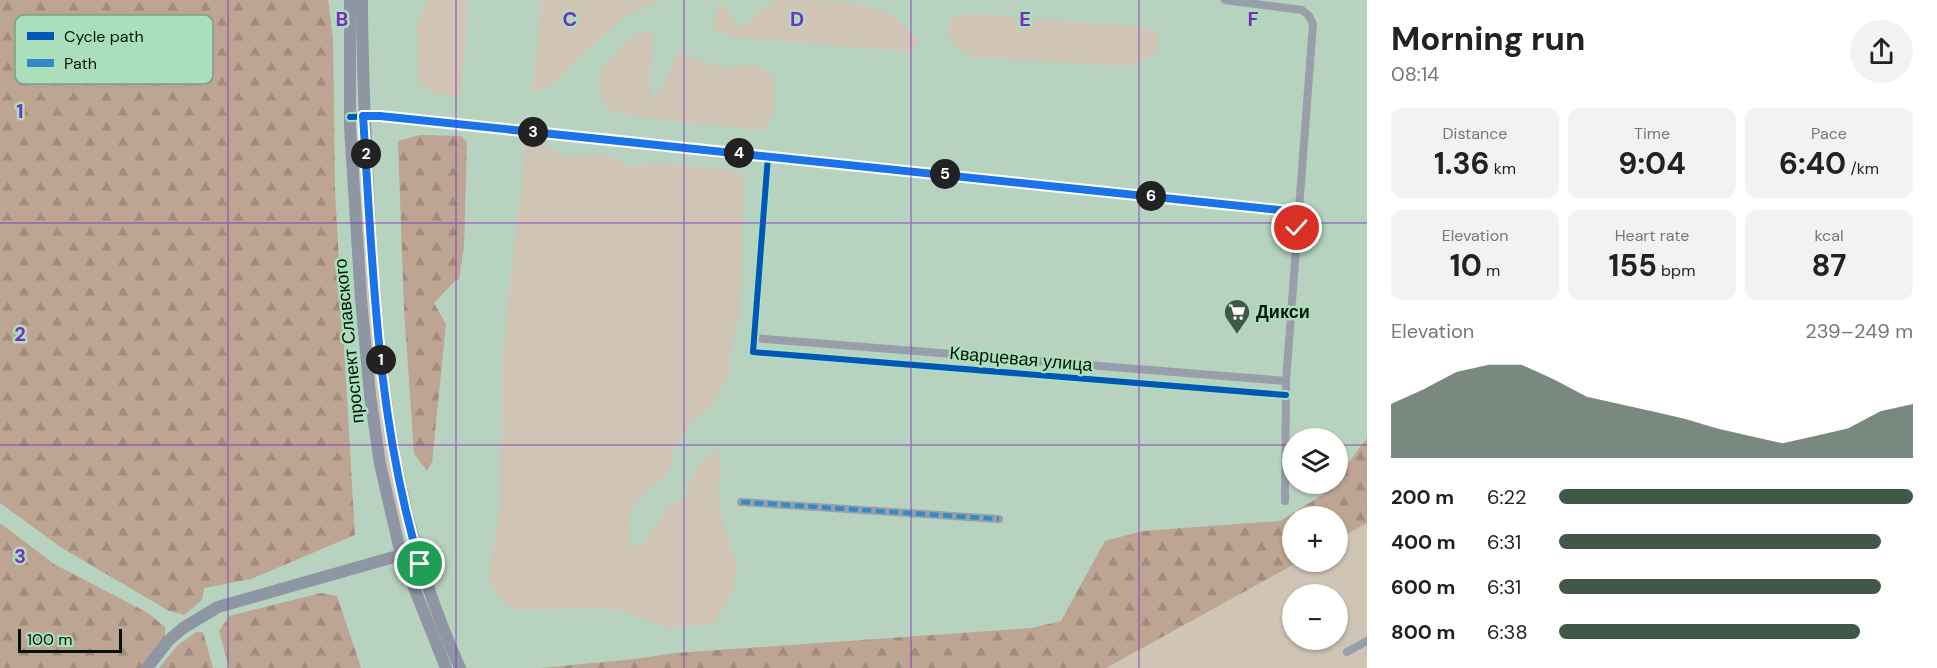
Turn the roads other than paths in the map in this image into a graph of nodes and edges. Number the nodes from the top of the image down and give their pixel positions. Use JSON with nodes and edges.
{"nodes":[{"id":1,"x":350,"y":0,"type":"edge"},
{"id":2,"x":362,"y":0,"type":"edge"},
{"id":3,"x":1225,"y":0,"type":"edge"},
{"id":4,"x":363,"y":116,"type":"junction"},
{"id":5,"x":350,"y":117,"type":"junction"},
{"id":6,"x":768,"y":156,"type":"junction"},
{"id":7,"x":1298,"y":212,"type":"junction"},
{"id":8,"x":754,"y":338,"type":"junction"},
{"id":9,"x":1286,"y":381,"type":"junction"},
{"id":10,"x":1286,"y":396,"type":"junction"},
{"id":11,"x":1285,"y":501,"type":"dead end"},
{"id":12,"x":741,"y":502,"type":"dead end"},
{"id":13,"x":999,"y":519,"type":"dead end"},
{"id":14,"x":394,"y":530,"type":"junction"},
{"id":15,"x":416,"y":551,"type":"junction"},
{"id":16,"x":401,"y":555,"type":"junction"},
{"id":17,"x":379,"y":561,"type":"junction"},
{"id":18,"x":408,"y":575,"type":"junction"},
{"id":19,"x":1367,"y":641,"type":"edge"},
{"id":20,"x":1347,"y":652,"type":"dead end"},
{"id":21,"x":147,"y":668,"type":"edge"},
{"id":22,"x":446,"y":668,"type":"edge"},
{"id":23,"x":460,"y":668,"type":"edge"}],
"edges":[{"from":1,"to":5,"type":"main road","name":"проспект Славского"},
{"from":2,"to":4,"type":"main road","name":"проспект Славского"},
{"from":3,"to":7,"type":"street"},
{"from":4,"to":5,"type":"street"},
{"from":4,"to":6,"type":"street"},
{"from":4,"to":15,"type":"main road","name":"проспект Славского"},
{"from":5,"to":14,"type":"main road","name":"проспект Славского"},
{"from":6,"to":7,"type":"street"},
{"from":6,"to":8,"type":"street"},
{"from":7,"to":9,"type":"street"},
{"from":8,"to":9,"type":"street","name":"Кварцевая улица"},
{"from":8,"to":10,"type":"street","name":"Кварцевая улица"},
{"from":9,"to":10,"type":"street"},
{"from":10,"to":11,"type":"street"},
{"from":12,"to":13,"type":"street"},
{"from":14,"to":16,"type":"main road","name":"проспект Славского"},
{"from":14,"to":17,"type":"main road"},
{"from":15,"to":16,"type":"main road"},
{"from":15,"to":23,"type":"main road","name":"проспект Славского"},
{"from":16,"to":17,"type":"main road"},
{"from":16,"to":18,"type":"main road","name":"проспект Славского"},
{"from":17,"to":18,"type":"main road"},
{"from":17,"to":21,"type":"main road"},
{"from":18,"to":22,"type":"main road","name":"проспект Славского"},
{"from":19,"to":20,"type":"street"}]}
